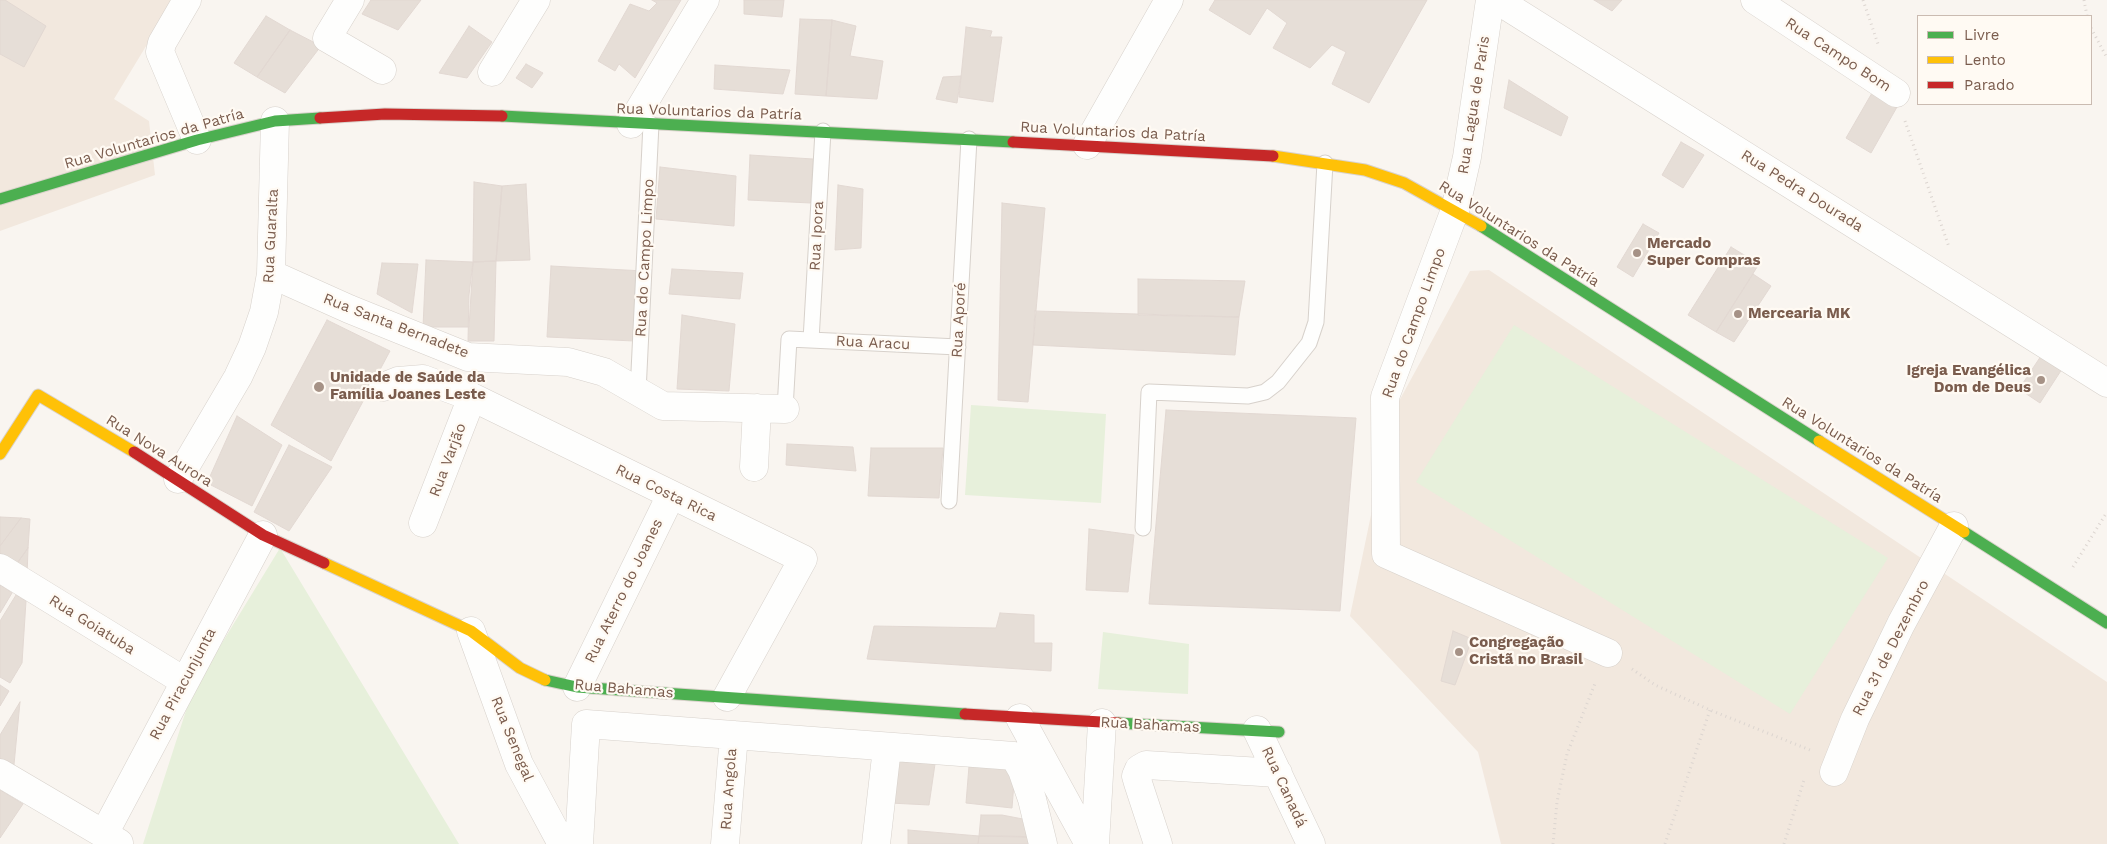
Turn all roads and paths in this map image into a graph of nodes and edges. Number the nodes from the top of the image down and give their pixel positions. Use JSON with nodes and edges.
{"nodes":[{"id":1,"x":187,"y":0,"type":"edge"},
{"id":2,"x":350,"y":0,"type":"edge"},
{"id":3,"x":536,"y":0,"type":"edge"},
{"id":4,"x":704,"y":0,"type":"edge"},
{"id":5,"x":1170,"y":0,"type":"edge"},
{"id":6,"x":1490,"y":0,"type":"edge"},
{"id":7,"x":1497,"y":0,"type":"edge"},
{"id":8,"x":1755,"y":0,"type":"edge"},
{"id":9,"x":1863,"y":0,"type":"edge"},
{"id":10,"x":2084,"y":0,"type":"edge"},
{"id":11,"x":2087,"y":15,"type":"edge"},
{"id":12,"x":2092,"y":30,"type":"edge"},
{"id":13,"x":1879,"y":46,"type":"dead end"},
{"id":14,"x":2107,"y":58,"type":"edge"},
{"id":15,"x":382,"y":70,"type":"dead end"},
{"id":16,"x":492,"y":72,"type":"dead end"},
{"id":17,"x":1896,"y":93,"type":"joint"},
{"id":18,"x":275,"y":121,"type":"junction"},
{"id":19,"x":641,"y":124,"type":"junction"},
{"id":20,"x":823,"y":131,"type":"junction"},
{"id":21,"x":969,"y":139,"type":"junction"},
{"id":22,"x":197,"y":140,"type":"junction"},
{"id":23,"x":1087,"y":145,"type":"junction"},
{"id":24,"x":1325,"y":163,"type":"junction"},
{"id":25,"x":0,"y":199,"type":"edge"},
{"id":26,"x":1455,"y":210,"type":"junction"},
{"id":27,"x":1951,"y":251,"type":"dead end"},
{"id":28,"x":271,"y":274,"type":"junction"},
{"id":29,"x":812,"y":340,"type":"junction"},
{"id":30,"x":958,"y":347,"type":"junction"},
{"id":31,"x":2107,"y":383,"type":"edge"},
{"id":32,"x":383,"y":388,"type":"dead end"},
{"id":33,"x":638,"y":392,"type":"junction"},
{"id":34,"x":472,"y":398,"type":"junction"},
{"id":35,"x":756,"y":408,"type":"junction"},
{"id":36,"x":785,"y":409,"type":"joint"},
{"id":37,"x":0,"y":454,"type":"edge"},
{"id":38,"x":754,"y":467,"type":"dead end"},
{"id":39,"x":178,"y":479,"type":"junction"},
{"id":40,"x":671,"y":495,"type":"junction"},
{"id":41,"x":949,"y":501,"type":"dead end"},
{"id":42,"x":2107,"y":512,"type":"edge"},
{"id":43,"x":423,"y":523,"type":"dead end"},
{"id":44,"x":1954,"y":526,"type":"junction"},
{"id":45,"x":1143,"y":528,"type":"dead end"},
{"id":46,"x":263,"y":535,"type":"junction"},
{"id":47,"x":0,"y":568,"type":"edge"},
{"id":48,"x":2057,"y":592,"type":"junction"},
{"id":49,"x":2107,"y":623,"type":"edge"},
{"id":50,"x":471,"y":631,"type":"junction"},
{"id":51,"x":1608,"y":653,"type":"junction"},
{"id":52,"x":184,"y":681,"type":"junction"},
{"id":53,"x":577,"y":687,"type":"junction"},
{"id":54,"x":727,"y":698,"type":"junction"},
{"id":55,"x":1710,"y":710,"type":"junction"},
{"id":56,"x":1020,"y":718,"type":"junction"},
{"id":57,"x":1102,"y":722,"type":"junction"},
{"id":58,"x":1268,"y":731,"type":"joint"},
{"id":59,"x":734,"y":735,"type":"junction"},
{"id":60,"x":887,"y":748,"type":"junction"},
{"id":61,"x":1836,"y":766,"type":"joint"},
{"id":62,"x":0,"y":773,"type":"edge"},
{"id":63,"x":1278,"y":774,"type":"junction"},
{"id":64,"x":1804,"y":779,"type":"dead end"},
{"id":65,"x":112,"y":839,"type":"edge"},
{"id":66,"x":562,"y":844,"type":"edge"},
{"id":67,"x":579,"y":844,"type":"edge"},
{"id":68,"x":725,"y":844,"type":"edge"},
{"id":69,"x":876,"y":844,"type":"edge"},
{"id":70,"x":1044,"y":844,"type":"edge"},
{"id":71,"x":1089,"y":844,"type":"edge"},
{"id":72,"x":1095,"y":844,"type":"edge"},
{"id":73,"x":1158,"y":844,"type":"edge"},
{"id":74,"x":1311,"y":844,"type":"edge"},
{"id":75,"x":1553,"y":844,"type":"edge"},
{"id":76,"x":1665,"y":844,"type":"edge"},
{"id":77,"x":1784,"y":844,"type":"edge"}],
"edges":[{"from":1,"to":22,"type":"street"},
{"from":2,"to":15,"type":"street"},
{"from":3,"to":16,"type":"street"},
{"from":4,"to":19,"type":"street"},
{"from":5,"to":23,"type":"street"},
{"from":6,"to":26,"type":"street","name":"Rua Lagua de Paris"},
{"from":7,"to":31,"type":"street","name":"Rua Pedra Dourada"},
{"from":8,"to":17,"type":"street","name":"Rua Campo Bom"},
{"from":9,"to":13,"type":"path"},
{"from":10,"to":11,"type":"path"},
{"from":12,"to":14,"type":"path"},
{"from":17,"to":27,"type":"path"},
{"from":18,"to":19,"type":"street","name":"Rua Voluntarios da Patría"},
{"from":18,"to":22,"type":"street","name":"Rua Voluntarios da Patría"},
{"from":18,"to":28,"type":"street","name":"Rua Guaralta"},
{"from":19,"to":20,"type":"street","name":"Rua Voluntarios da Patría"},
{"from":19,"to":33,"type":"lane","name":"Rua do Campo Limpo"},
{"from":20,"to":21,"type":"street","name":"Rua Voluntarios da Patría"},
{"from":20,"to":29,"type":"lane","name":"Rua Ipora"},
{"from":21,"to":23,"type":"street","name":"Rua Voluntarios da Patría"},
{"from":21,"to":30,"type":"lane","name":"Rua Aporé"},
{"from":22,"to":25,"type":"street","name":"Rua Voluntarios da Patría"},
{"from":23,"to":24,"type":"street","name":"Rua Voluntarios da Patría"},
{"from":24,"to":26,"type":"street","name":"Rua Voluntarios da Patría"},
{"from":24,"to":45,"type":"lane"},
{"from":26,"to":44,"type":"street","name":"Rua Voluntarios da Patría"},
{"from":26,"to":51,"type":"street","name":"Rua do Campo Limpo"},
{"from":28,"to":33,"type":"street","name":"Rua Santa Bernadete"},
{"from":28,"to":39,"type":"street","name":"Rua Guaralta"},
{"from":29,"to":30,"type":"lane","name":"Rua Aracu"},
{"from":29,"to":36,"type":"lane","name":"Rua Aracu"},
{"from":30,"to":41,"type":"lane","name":"Rua Aporé"},
{"from":32,"to":34,"type":"street","name":"Rua Costa Rica"},
{"from":33,"to":35,"type":"street","name":"Rua Santa Bernadete"},
{"from":34,"to":40,"type":"street","name":"Rua Costa Rica"},
{"from":34,"to":43,"type":"street","name":"Rua Varjão"},
{"from":35,"to":36,"type":"street","name":"Rua Santa Bernadete"},
{"from":35,"to":38,"type":"street"},
{"from":37,"to":39,"type":"street","name":"Rua Nova Aurora"},
{"from":39,"to":46,"type":"street","name":"Rua Nova Aurora"},
{"from":40,"to":53,"type":"street","name":"Rua Aterro do Joanes"},
{"from":40,"to":54,"type":"street","name":"Rua Costa Rica"},
{"from":42,"to":48,"type":"path"},
{"from":44,"to":48,"type":"street","name":"Rua Voluntarios da Patría"},
{"from":44,"to":61,"type":"street","name":"Rua 31 de Dezembro"},
{"from":46,"to":50,"type":"street","name":"Rua Bahamas"},
{"from":46,"to":52,"type":"street","name":"Rua Piracunjunta"},
{"from":47,"to":52,"type":"street","name":"Rua Goiatuba"},
{"from":48,"to":49,"type":"street","name":"Rua Voluntarios da Patría"},
{"from":50,"to":53,"type":"street","name":"Rua Bahamas"},
{"from":50,"to":66,"type":"street","name":"Rua Senegal"},
{"from":51,"to":55,"type":"path"},
{"from":51,"to":75,"type":"path"},
{"from":52,"to":65,"type":"street","name":"Rua Piracunjunta"},
{"from":53,"to":54,"type":"street","name":"Rua Bahamas"},
{"from":54,"to":56,"type":"street","name":"Rua Bahamas"},
{"from":55,"to":61,"type":"path"},
{"from":55,"to":76,"type":"path"},
{"from":56,"to":57,"type":"street","name":"Rua Bahamas"},
{"from":56,"to":71,"type":"street"},
{"from":57,"to":58,"type":"street","name":"Rua Bahamas"},
{"from":57,"to":72,"type":"street"},
{"from":58,"to":63,"type":"street","name":"Rua Canadá"},
{"from":59,"to":60,"type":"street"},
{"from":59,"to":67,"type":"street"},
{"from":59,"to":68,"type":"street","name":"Rua Angola"},
{"from":60,"to":69,"type":"street"},
{"from":60,"to":70,"type":"street"},
{"from":62,"to":65,"type":"street"},
{"from":63,"to":73,"type":"street"},
{"from":63,"to":74,"type":"street","name":"Rua Canadá"},
{"from":64,"to":77,"type":"path"}]}
